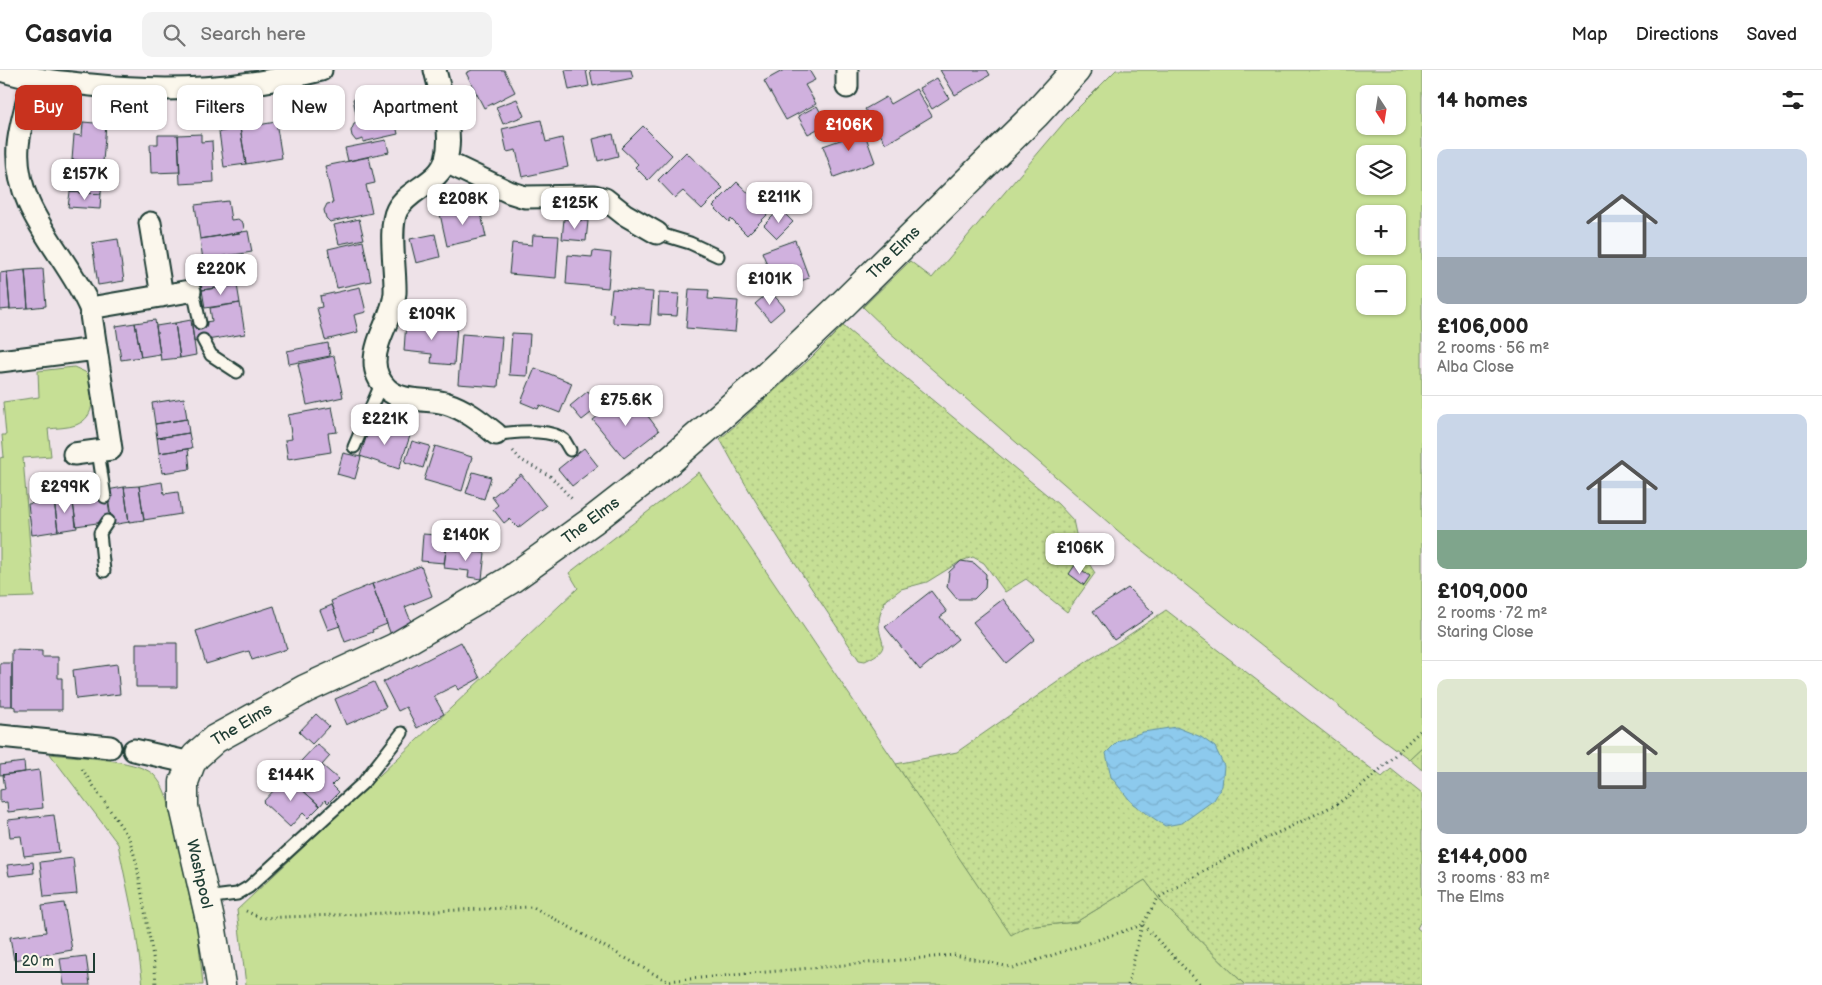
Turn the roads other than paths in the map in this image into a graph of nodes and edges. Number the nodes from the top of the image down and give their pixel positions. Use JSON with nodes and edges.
{"nodes":[{"id":1,"x":1,"y":70,"type":"edge"},
{"id":2,"x":321,"y":70,"type":"edge"},
{"id":3,"x":435,"y":70,"type":"edge"},
{"id":4,"x":1076,"y":70,"type":"edge"},
{"id":5,"x":34,"y":78,"type":"junction"},
{"id":6,"x":446,"y":162,"type":"junction"},
{"id":7,"x":150,"y":223,"type":"dead end"},
{"id":8,"x":657,"y":233,"type":"joint"},
{"id":9,"x":718,"y":256,"type":"dead end"},
{"id":10,"x":190,"y":291,"type":"joint"},
{"id":11,"x":162,"y":296,"type":"junction"},
{"id":12,"x":90,"y":308,"type":"junction"},
{"id":13,"x":200,"y":323,"type":"dead end"},
{"id":14,"x":204,"y":340,"type":"dead end"},
{"id":15,"x":96,"y":349,"type":"junction"},
{"id":16,"x":0,"y":360,"type":"edge"},
{"id":17,"x":237,"y":372,"type":"dead end"},
{"id":18,"x":382,"y":382,"type":"junction"},
{"id":19,"x":496,"y":434,"type":"joint"},
{"id":20,"x":354,"y":447,"type":"dead end"},
{"id":21,"x":570,"y":450,"type":"dead end"},
{"id":22,"x":98,"y":451,"type":"junction"},
{"id":23,"x":74,"y":454,"type":"dead end"},
{"id":24,"x":105,"y":497,"type":"dead end"},
{"id":25,"x":108,"y":521,"type":"dead end"},
{"id":26,"x":104,"y":571,"type":"dead end"},
{"id":27,"x":402,"y":733,"type":"dead end"},
{"id":28,"x":0,"y":736,"type":"edge"},
{"id":29,"x":110,"y":747,"type":"joint"},
{"id":30,"x":134,"y":750,"type":"joint"},
{"id":31,"x":191,"y":763,"type":"junction"},
{"id":32,"x":205,"y":898,"type":"junction"},
{"id":33,"x":221,"y":985,"type":"edge"}],
"edges":[{"from":1,"to":5,"type":"street"},
{"from":2,"to":5,"type":"street"},
{"from":3,"to":6,"type":"street"},
{"from":4,"to":31,"type":"street","name":"The Elms"},
{"from":5,"to":12,"type":"street"},
{"from":6,"to":8,"type":"street"},
{"from":6,"to":18,"type":"street"},
{"from":7,"to":11,"type":"street"},
{"from":8,"to":9,"type":"lane"},
{"from":10,"to":11,"type":"street"},
{"from":10,"to":13,"type":"lane"},
{"from":11,"to":12,"type":"street"},
{"from":12,"to":15,"type":"street"},
{"from":14,"to":17,"type":"lane"},
{"from":15,"to":16,"type":"street"},
{"from":15,"to":22,"type":"street"},
{"from":18,"to":19,"type":"street"},
{"from":18,"to":20,"type":"lane"},
{"from":19,"to":21,"type":"lane"},
{"from":22,"to":23,"type":"street"},
{"from":22,"to":24,"type":"lane"},
{"from":25,"to":26,"type":"lane"},
{"from":27,"to":32,"type":"lane"},
{"from":28,"to":29,"type":"street"},
{"from":29,"to":30,"type":"lane"},
{"from":30,"to":31,"type":"street"},
{"from":31,"to":32,"type":"street","name":"Washpool"},
{"from":32,"to":33,"type":"street","name":"Washpool"}]}
